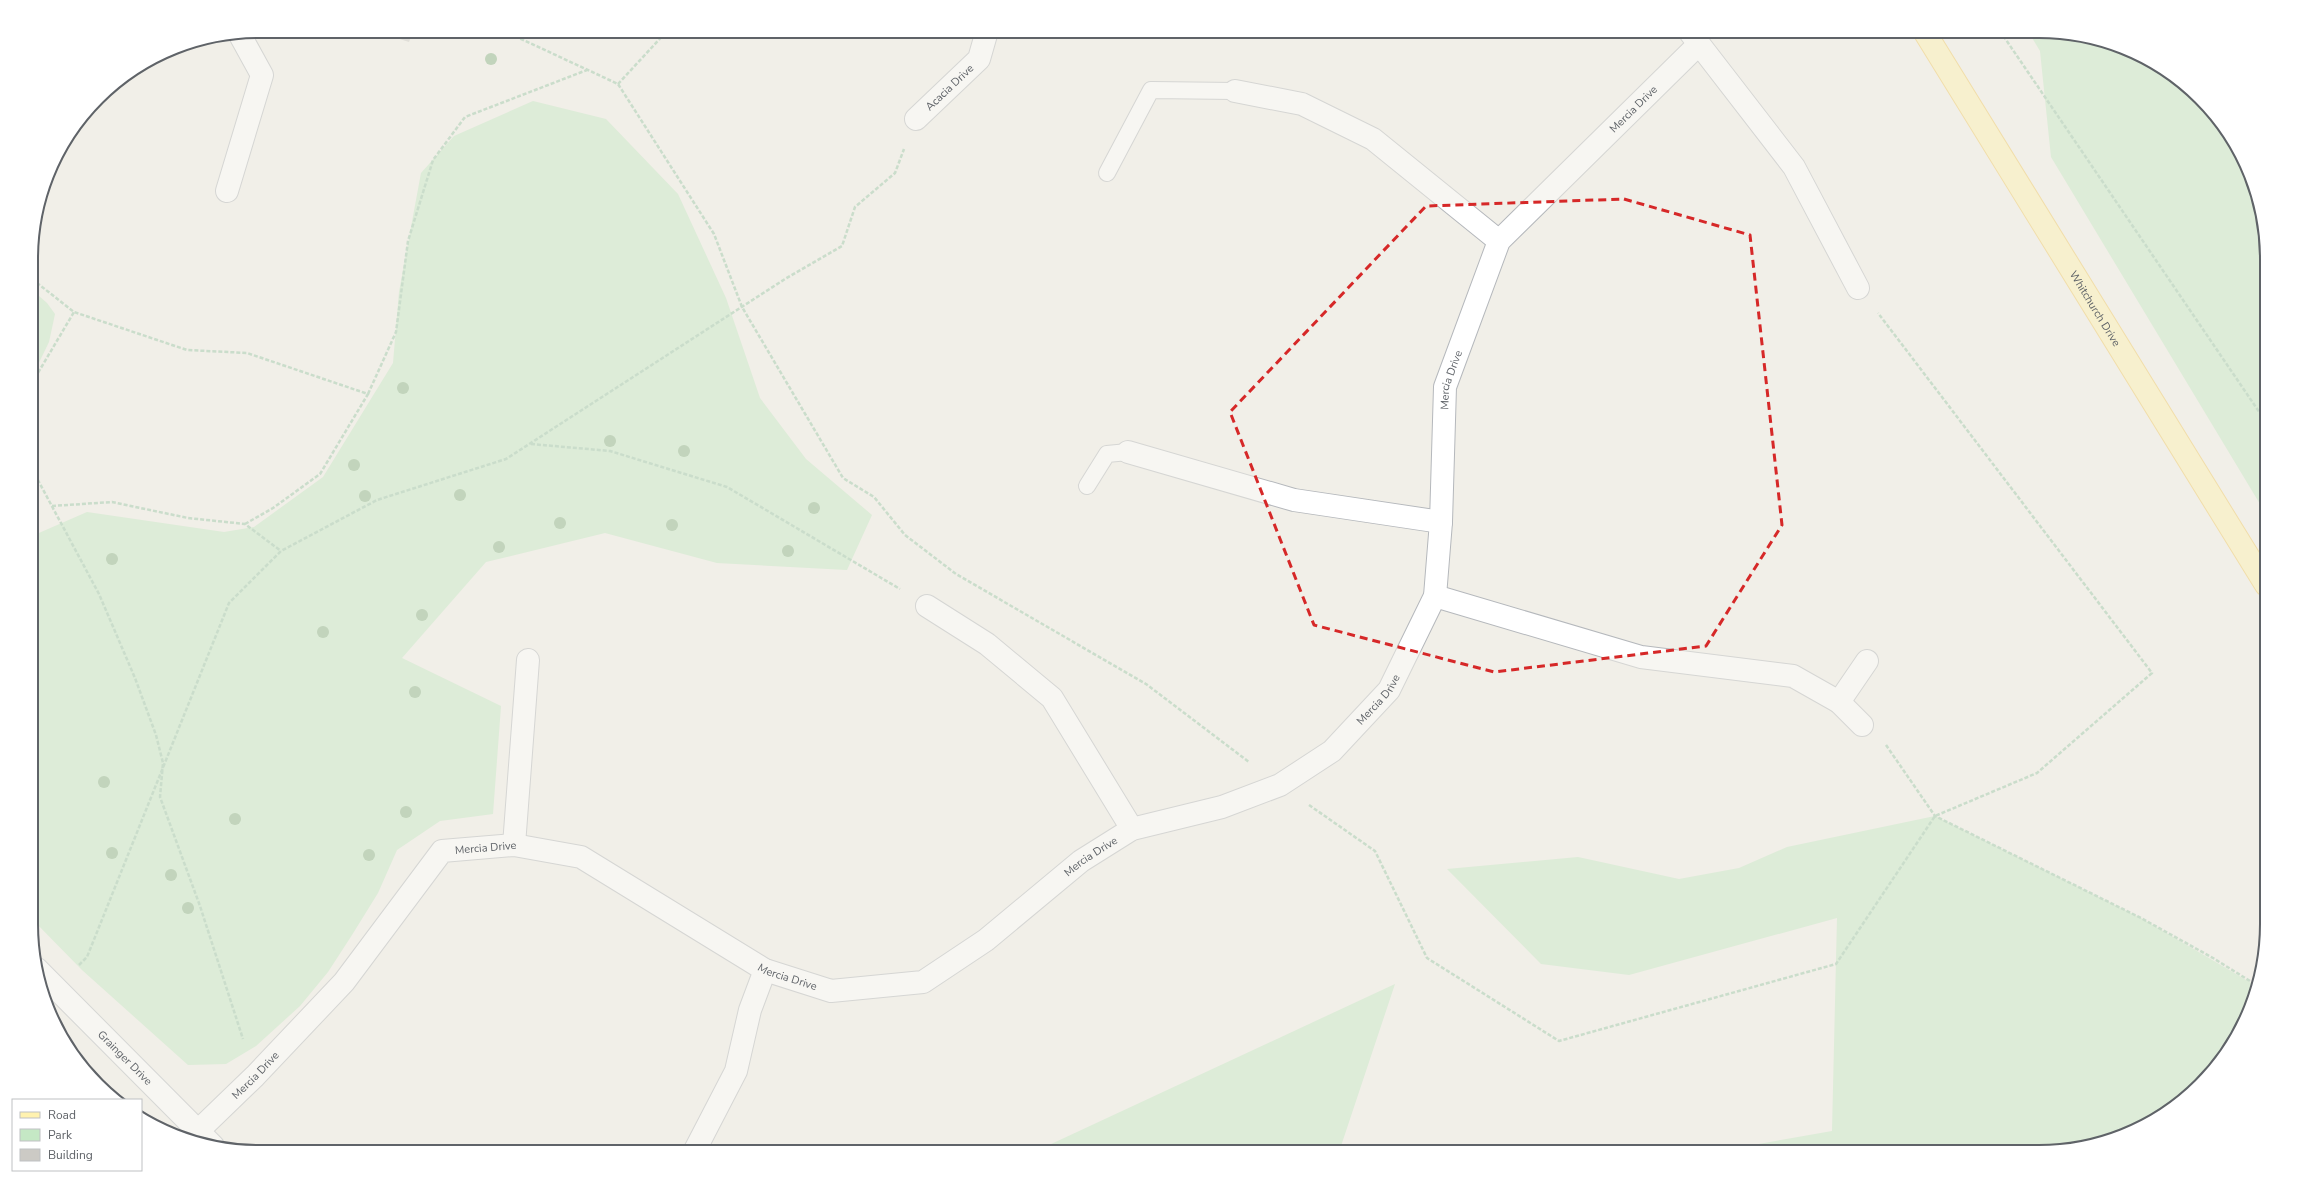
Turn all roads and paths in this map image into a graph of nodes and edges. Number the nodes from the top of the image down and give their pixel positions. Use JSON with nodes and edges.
{"nodes":[{"id":1,"x":242,"y":38,"type":"edge"},
{"id":2,"x":519,"y":38,"type":"edge"},
{"id":3,"x":661,"y":38,"type":"edge"},
{"id":4,"x":985,"y":38,"type":"edge"},
{"id":5,"x":1694,"y":38,"type":"edge"},
{"id":6,"x":1928,"y":38,"type":"edge"},
{"id":7,"x":2005,"y":38,"type":"edge"},
{"id":8,"x":587,"y":70,"type":"junction"},
{"id":9,"x":618,"y":84,"type":"junction"},
{"id":10,"x":1235,"y":91,"type":"joint"},
{"id":11,"x":916,"y":119,"type":"joint"},
{"id":12,"x":1107,"y":173,"type":"dead end"},
{"id":13,"x":227,"y":191,"type":"dead end"},
{"id":14,"x":1499,"y":241,"type":"junction"},
{"id":15,"x":38,"y":284,"type":"edge"},
{"id":16,"x":1858,"y":288,"type":"joint"},
{"id":17,"x":742,"y":307,"type":"junction"},
{"id":18,"x":74,"y":312,"type":"junction"},
{"id":19,"x":38,"y":373,"type":"edge"},
{"id":20,"x":368,"y":394,"type":"junction"},
{"id":21,"x":2260,"y":413,"type":"edge"},
{"id":22,"x":530,"y":444,"type":"junction"},
{"id":23,"x":1128,"y":452,"type":"joint"},
{"id":24,"x":38,"y":480,"type":"edge"},
{"id":25,"x":1087,"y":486,"type":"dead end"},
{"id":26,"x":52,"y":506,"type":"junction"},
{"id":27,"x":1441,"y":522,"type":"junction"},
{"id":28,"x":245,"y":524,"type":"junction"},
{"id":29,"x":281,"y":551,"type":"junction"},
{"id":30,"x":2260,"y":575,"type":"edge"},
{"id":31,"x":1435,"y":596,"type":"junction"},
{"id":32,"x":927,"y":606,"type":"joint"},
{"id":33,"x":528,"y":660,"type":"dead end"},
{"id":34,"x":1867,"y":661,"type":"dead end"},
{"id":35,"x":1838,"y":702,"type":"junction"},
{"id":36,"x":1862,"y":725,"type":"joint"},
{"id":37,"x":163,"y":763,"type":"junction"},
{"id":38,"x":1280,"y":785,"type":"junction"},
{"id":39,"x":1935,"y":816,"type":"junction"},
{"id":40,"x":1132,"y":829,"type":"junction"},
{"id":41,"x":514,"y":845,"type":"junction"},
{"id":42,"x":765,"y":970,"type":"junction"},
{"id":43,"x":45,"y":976,"type":"edge"},
{"id":44,"x":2252,"y":982,"type":"edge"},
{"id":45,"x":58,"y":989,"type":"junction"},
{"id":46,"x":255,"y":1076,"type":"junction"},
{"id":47,"x":205,"y":1138,"type":"edge"},
{"id":48,"x":698,"y":1145,"type":"edge"}],
"edges":[{"from":1,"to":13,"type":"street"},
{"from":2,"to":8,"type":"path"},
{"from":3,"to":9,"type":"path"},
{"from":4,"to":11,"type":"street","name":"Acacia Drive"},
{"from":5,"to":14,"type":"street","name":"Mercia Drive"},
{"from":5,"to":16,"type":"street"},
{"from":6,"to":30,"type":"main road","name":"Whitchurch Drive"},
{"from":7,"to":21,"type":"path"},
{"from":8,"to":9,"type":"path"},
{"from":8,"to":20,"type":"path"},
{"from":9,"to":17,"type":"path"},
{"from":10,"to":12,"type":"lane"},
{"from":10,"to":14,"type":"street"},
{"from":11,"to":17,"type":"path"},
{"from":14,"to":27,"type":"street","name":"Mercia Drive"},
{"from":15,"to":18,"type":"path"},
{"from":16,"to":39,"type":"path"},
{"from":17,"to":22,"type":"path"},
{"from":17,"to":38,"type":"path"},
{"from":18,"to":19,"type":"path"},
{"from":18,"to":20,"type":"path"},
{"from":20,"to":28,"type":"path"},
{"from":22,"to":29,"type":"path"},
{"from":22,"to":32,"type":"path"},
{"from":23,"to":25,"type":"lane"},
{"from":23,"to":27,"type":"street"},
{"from":24,"to":26,"type":"path"},
{"from":26,"to":28,"type":"path"},
{"from":26,"to":37,"type":"path"},
{"from":27,"to":31,"type":"street","name":"Mercia Drive"},
{"from":28,"to":29,"type":"path"},
{"from":29,"to":37,"type":"path"},
{"from":31,"to":35,"type":"street"},
{"from":31,"to":38,"type":"street","name":"Mercia Drive"},
{"from":32,"to":40,"type":"street"},
{"from":33,"to":41,"type":"street"},
{"from":34,"to":35,"type":"street"},
{"from":35,"to":36,"type":"street"},
{"from":36,"to":39,"type":"path"},
{"from":37,"to":45,"type":"path"},
{"from":37,"to":46,"type":"path"},
{"from":38,"to":39,"type":"path"},
{"from":38,"to":40,"type":"street","name":"Mercia Drive"},
{"from":39,"to":44,"type":"path"},
{"from":40,"to":42,"type":"street","name":"Mercia Drive"},
{"from":41,"to":42,"type":"street","name":"Mercia Drive"},
{"from":41,"to":46,"type":"street","name":"Mercia Drive"},
{"from":42,"to":48,"type":"street"},
{"from":43,"to":45,"type":"street","name":"Grainger Drive"},
{"from":45,"to":47,"type":"street","name":"Grainger Drive"},
{"from":46,"to":47,"type":"street","name":"Mercia Drive"}]}
